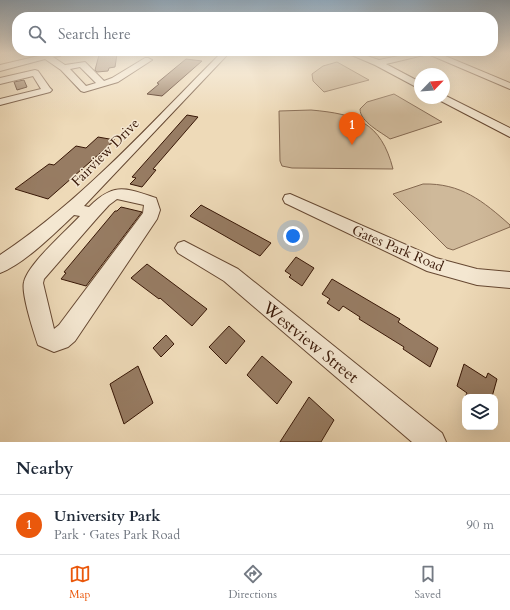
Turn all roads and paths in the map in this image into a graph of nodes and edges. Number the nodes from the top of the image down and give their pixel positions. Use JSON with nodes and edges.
{"nodes":[{"id":1,"x":32,"y":74,"type":"edge"},
{"id":2,"x":35,"y":74,"type":"edge"},
{"id":3,"x":69,"y":74,"type":"edge"},
{"id":4,"x":92,"y":74,"type":"edge"},
{"id":5,"x":126,"y":74,"type":"edge"},
{"id":6,"x":205,"y":74,"type":"edge"},
{"id":7,"x":397,"y":74,"type":"edge"},
{"id":8,"x":480,"y":74,"type":"edge"},
{"id":9,"x":0,"y":81,"type":"edge"},
{"id":10,"x":414,"y":83,"type":"edge"},
{"id":11,"x":102,"y":84,"type":"junction"},
{"id":12,"x":510,"y":86,"type":"edge"},
{"id":13,"x":0,"y":102,"type":"edge"},
{"id":14,"x":450,"y":102,"type":"edge"},
{"id":15,"x":510,"y":133,"type":"edge"},
{"id":16,"x":290,"y":199,"type":"dead end"},
{"id":17,"x":71,"y":209,"type":"junction"},
{"id":18,"x":92,"y":213,"type":"junction"},
{"id":19,"x":184,"y":248,"type":"dead end"},
{"id":20,"x":0,"y":265,"type":"edge"},
{"id":21,"x":510,"y":280,"type":"edge"},
{"id":22,"x":433,"y":442,"type":"edge"}],
"edges":[{"from":1,"to":9,"type":"street"},
{"from":2,"to":13,"type":"street"},
{"from":3,"to":11,"type":"street"},
{"from":4,"to":11,"type":"street"},
{"from":5,"to":11,"type":"street"},
{"from":6,"to":17,"type":"street","name":"Fairview Drive"},
{"from":7,"to":10,"type":"street"},
{"from":8,"to":12,"type":"street"},
{"from":14,"to":15,"type":"street"},
{"from":16,"to":21,"type":"street","name":"Gates Park Road"},
{"from":17,"to":18,"type":"street"},
{"from":17,"to":20,"type":"street","name":"Fairview Drive"},
{"from":18,"to":18,"type":"street"},
{"from":19,"to":22,"type":"street","name":"Westview Street"}]}
